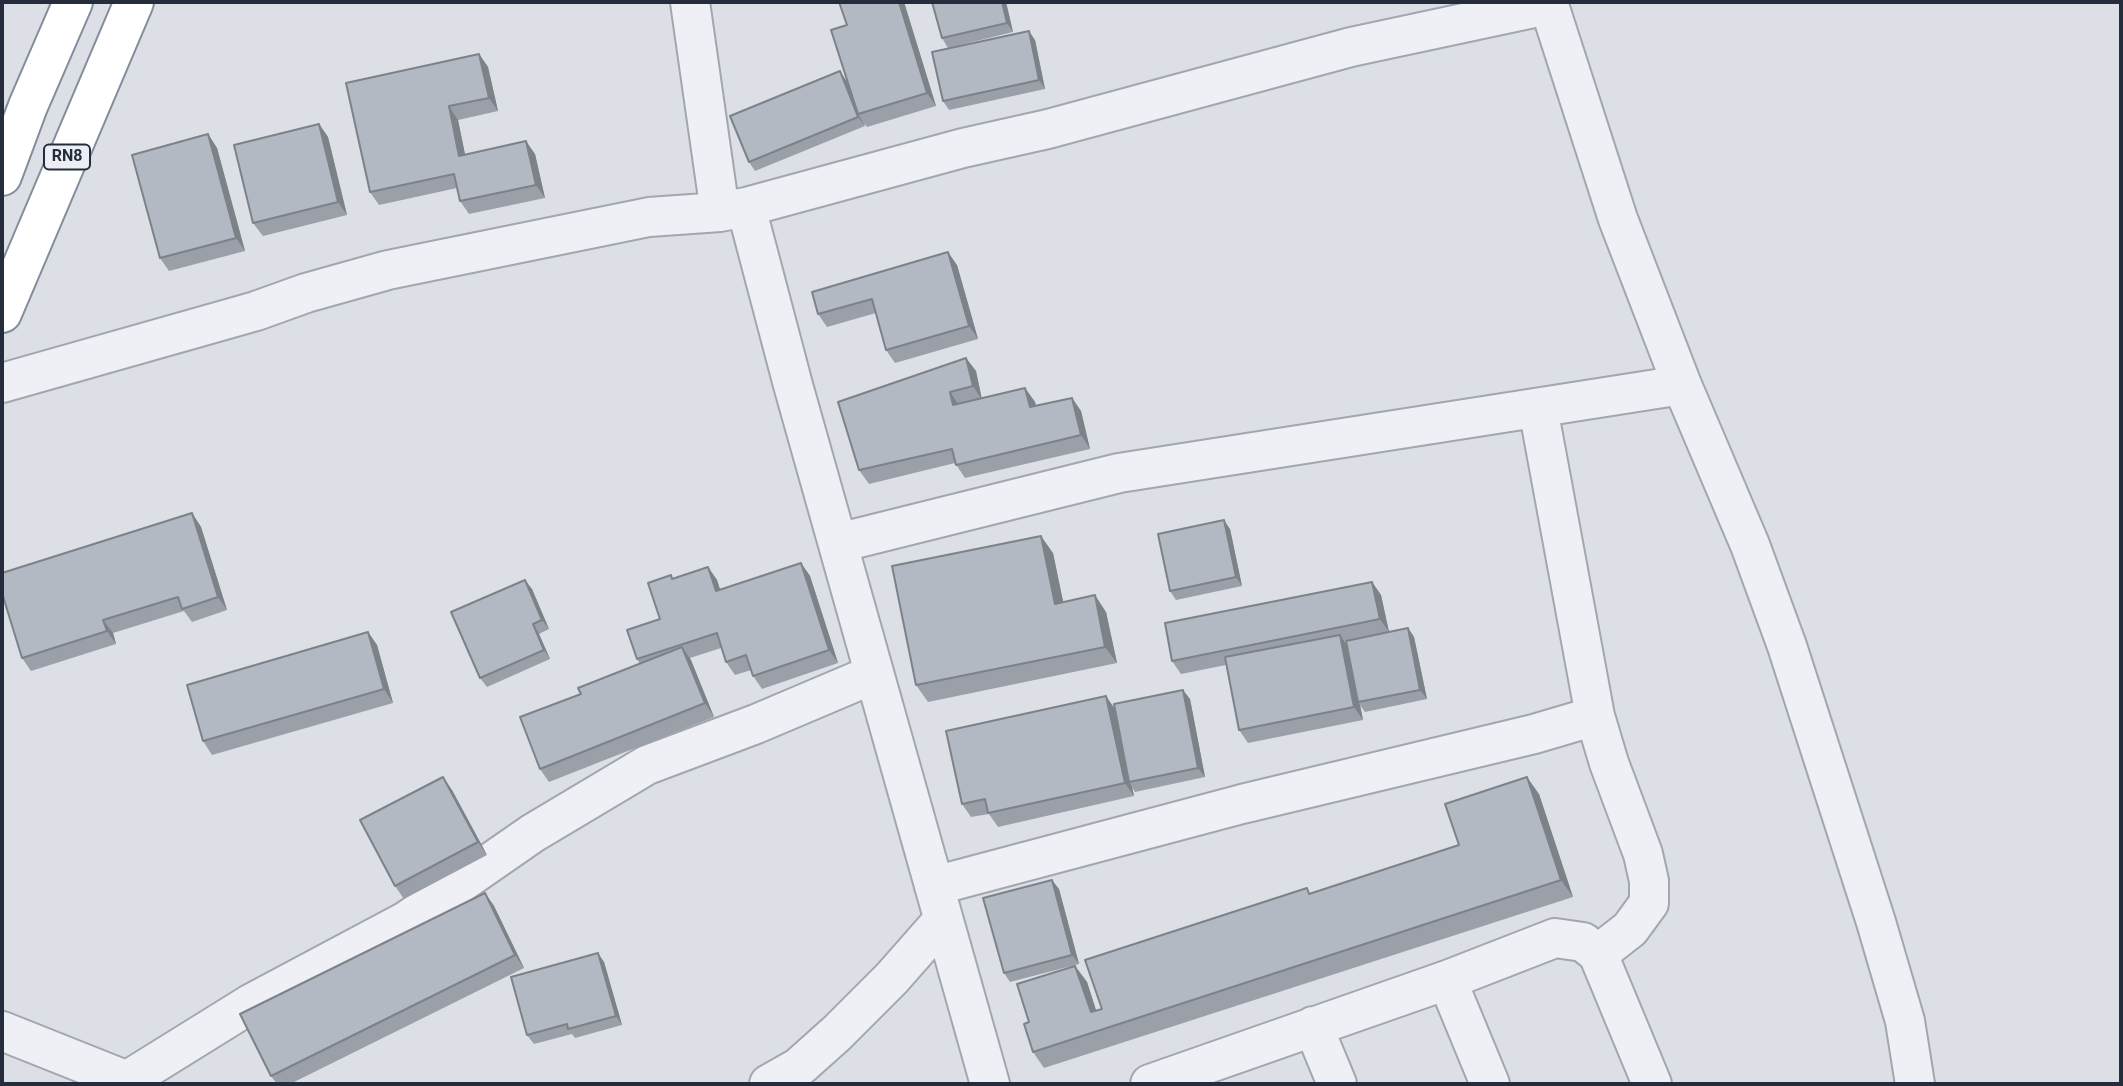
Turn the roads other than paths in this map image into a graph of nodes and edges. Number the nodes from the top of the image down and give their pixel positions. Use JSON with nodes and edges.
{"nodes":[{"id":1,"x":73,"y":2,"type":"edge"},
{"id":2,"x":134,"y":2,"type":"edge"},
{"id":3,"x":690,"y":2,"type":"edge"},
{"id":4,"x":1548,"y":3,"type":"edge"},
{"id":5,"x":2,"y":176,"type":"edge"},
{"id":6,"x":733,"y":210,"type":"junction"},
{"id":7,"x":2,"y":313,"type":"edge"},
{"id":8,"x":2,"y":383,"type":"edge"},
{"id":9,"x":1682,"y":385,"type":"junction"},
{"id":10,"x":1538,"y":408,"type":"junction"},
{"id":11,"x":838,"y":543,"type":"junction"},
{"id":12,"x":874,"y":674,"type":"junction"},
{"id":13,"x":1595,"y":716,"type":"junction"},
{"id":14,"x":938,"y":903,"type":"junction"},
{"id":15,"x":1598,"y":954,"type":"junction"},
{"id":16,"x":1447,"y":980,"type":"junction"},
{"id":17,"x":1313,"y":1026,"type":"junction"},
{"id":18,"x":2,"y":1031,"type":"edge"},
{"id":19,"x":1171,"y":1081,"type":"edge"},
{"id":20,"x":132,"y":1082,"type":"edge"},
{"id":21,"x":769,"y":1084,"type":"edge"},
{"id":22,"x":990,"y":1084,"type":"edge"},
{"id":23,"x":1337,"y":1084,"type":"edge"},
{"id":24,"x":1490,"y":1084,"type":"edge"},
{"id":25,"x":1652,"y":1084,"type":"edge"},
{"id":26,"x":1915,"y":1084,"type":"edge"}],
"edges":[{"from":1,"to":5,"type":"highway"},
{"from":2,"to":7,"type":"highway","number":"RN8"},
{"from":3,"to":6,"type":"street"},
{"from":4,"to":6,"type":"street"},
{"from":4,"to":9,"type":"street"},
{"from":6,"to":8,"type":"street"},
{"from":6,"to":11,"type":"street"},
{"from":9,"to":10,"type":"street"},
{"from":9,"to":26,"type":"street"},
{"from":10,"to":11,"type":"street"},
{"from":10,"to":13,"type":"street"},
{"from":11,"to":12,"type":"street"},
{"from":12,"to":14,"type":"street"},
{"from":12,"to":20,"type":"street"},
{"from":13,"to":14,"type":"street"},
{"from":13,"to":15,"type":"street"},
{"from":14,"to":21,"type":"street"},
{"from":14,"to":22,"type":"street"},
{"from":15,"to":16,"type":"street"},
{"from":15,"to":25,"type":"street"},
{"from":16,"to":17,"type":"street"},
{"from":16,"to":24,"type":"street"},
{"from":17,"to":19,"type":"street"},
{"from":17,"to":23,"type":"street"},
{"from":18,"to":20,"type":"street"}]}
